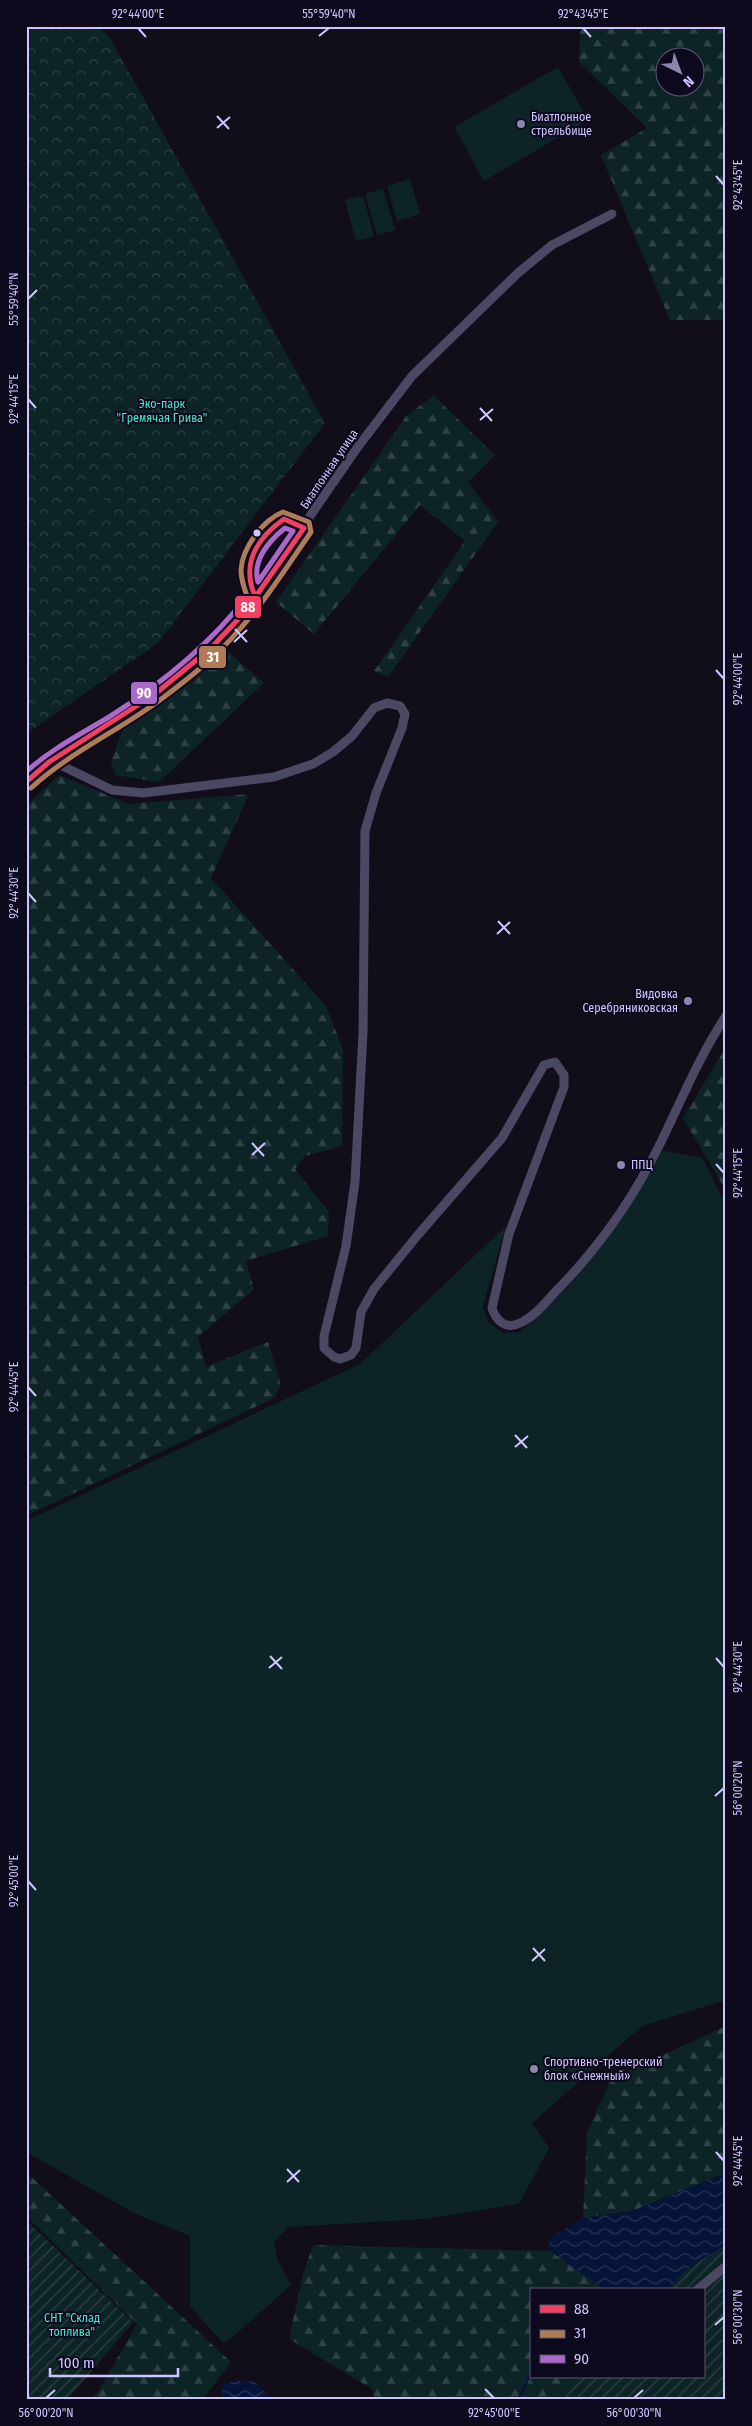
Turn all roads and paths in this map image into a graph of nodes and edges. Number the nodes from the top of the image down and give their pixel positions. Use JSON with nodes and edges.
{"nodes":[{"id":1,"x":612,"y":214,"type":"dead end"},
{"id":2,"x":52,"y":761,"type":"junction"},
{"id":3,"x":26,"y":782,"type":"edge"},
{"id":4,"x":726,"y":1016,"type":"edge"},
{"id":5,"x":726,"y":2266,"type":"edge"},
{"id":6,"x":699,"y":2288,"type":"edge"}],
"edges":[{"from":1,"to":2,"type":"street","name":"Биатлонная улица"},
{"from":2,"to":3,"type":"street","name":"Биатлонная улица"},
{"from":2,"to":4,"type":"street"},
{"from":5,"to":6,"type":"street"}]}
